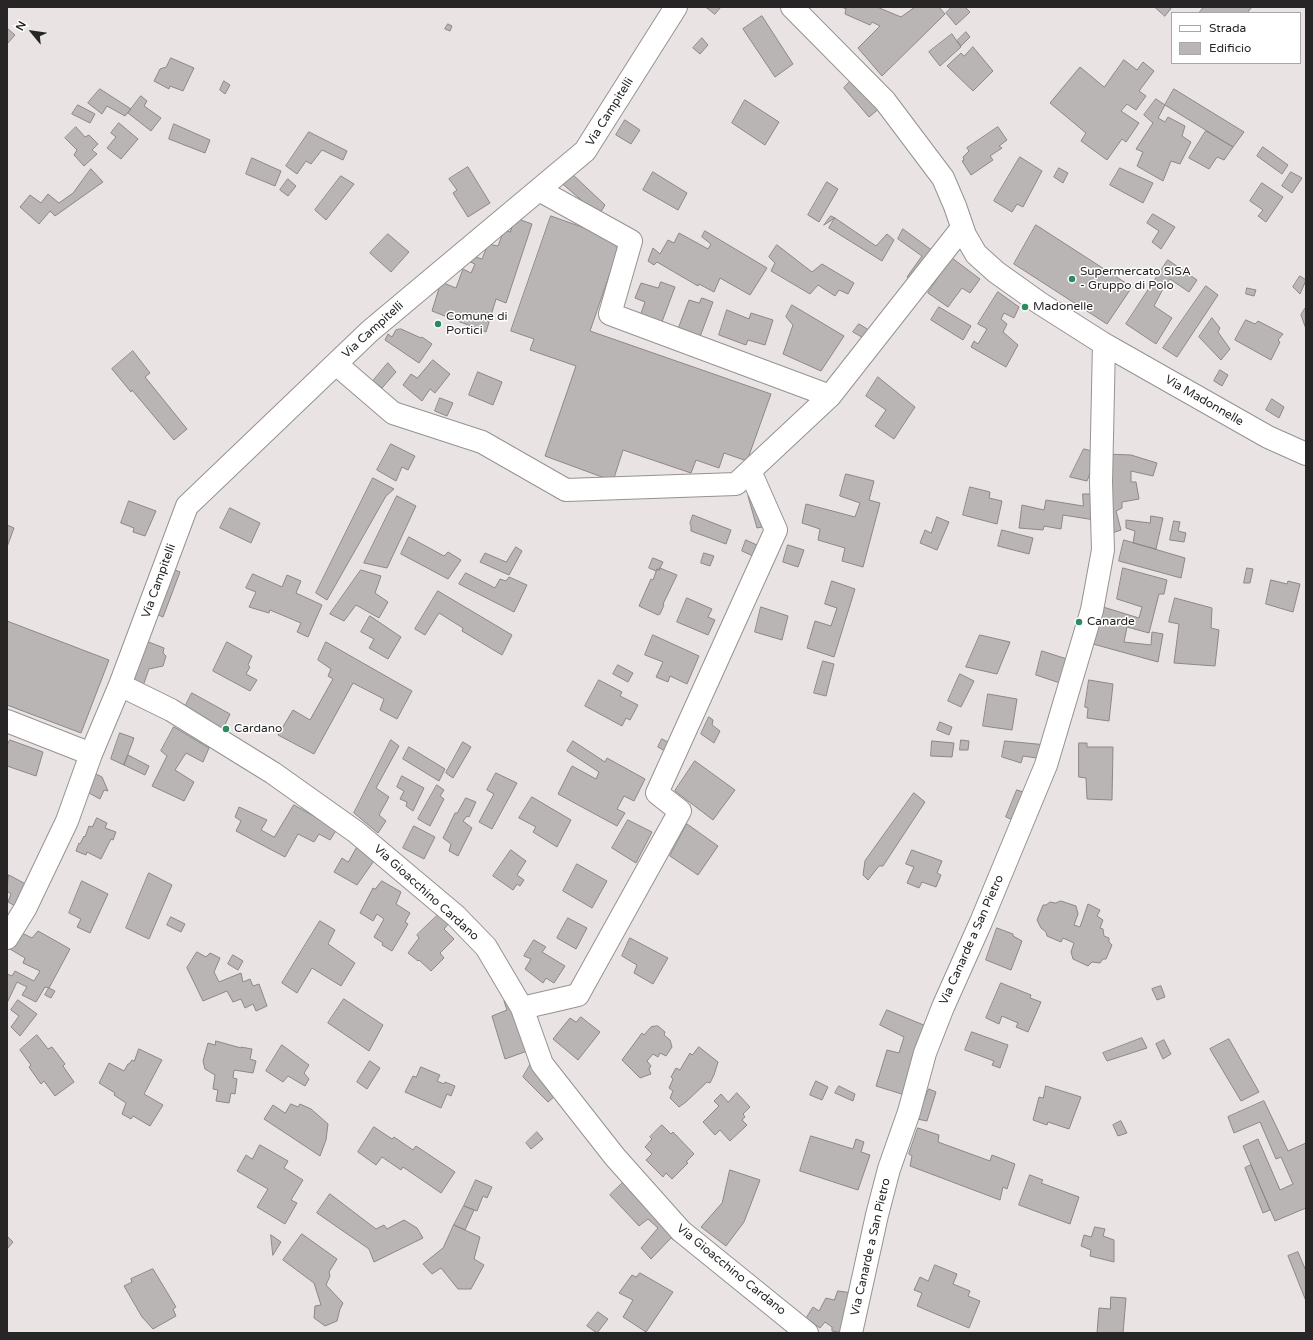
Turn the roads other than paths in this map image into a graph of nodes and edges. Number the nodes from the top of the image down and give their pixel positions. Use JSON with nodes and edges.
{"nodes":[{"id":1,"x":676,"y":7,"type":"edge"},
{"id":2,"x":792,"y":7,"type":"edge"},
{"id":3,"x":539,"y":190,"type":"junction"},
{"id":4,"x":962,"y":228,"type":"junction"},
{"id":5,"x":1104,"y":344,"type":"junction"},
{"id":6,"x":336,"y":364,"type":"junction"},
{"id":7,"x":830,"y":396,"type":"junction"},
{"id":8,"x":1306,"y":454,"type":"edge"},
{"id":9,"x":750,"y":471,"type":"junction"},
{"id":10,"x":120,"y":685,"type":"junction"},
{"id":11,"x":7,"y":721,"type":"edge"},
{"id":12,"x":92,"y":754,"type":"junction"},
{"id":13,"x":7,"y":938,"type":"edge"},
{"id":14,"x":522,"y":1008,"type":"junction"},
{"id":15,"x":806,"y":1333,"type":"edge"},
{"id":16,"x":851,"y":1333,"type":"edge"}],
"edges":[{"from":1,"to":3,"type":"street","name":"Via Campitelli"},
{"from":2,"to":4,"type":"street","name":"Via Madonnelle"},
{"from":3,"to":6,"type":"street","name":"Via Campitelli"},
{"from":3,"to":7,"type":"street"},
{"from":4,"to":5,"type":"street","name":"Via Madonnelle"},
{"from":4,"to":7,"type":"street"},
{"from":5,"to":8,"type":"street","name":"Via Madonnelle"},
{"from":5,"to":16,"type":"street","name":"Via Canarde a San Pietro"},
{"from":6,"to":9,"type":"street"},
{"from":6,"to":10,"type":"street","name":"Via Campitelli"},
{"from":7,"to":9,"type":"street"},
{"from":9,"to":14,"type":"street"},
{"from":10,"to":12,"type":"street"},
{"from":10,"to":14,"type":"street","name":"Via Gioacchino Cardano"},
{"from":11,"to":12,"type":"street"},
{"from":12,"to":13,"type":"street"},
{"from":14,"to":15,"type":"street","name":"Via Gioacchino Cardano"}]}
